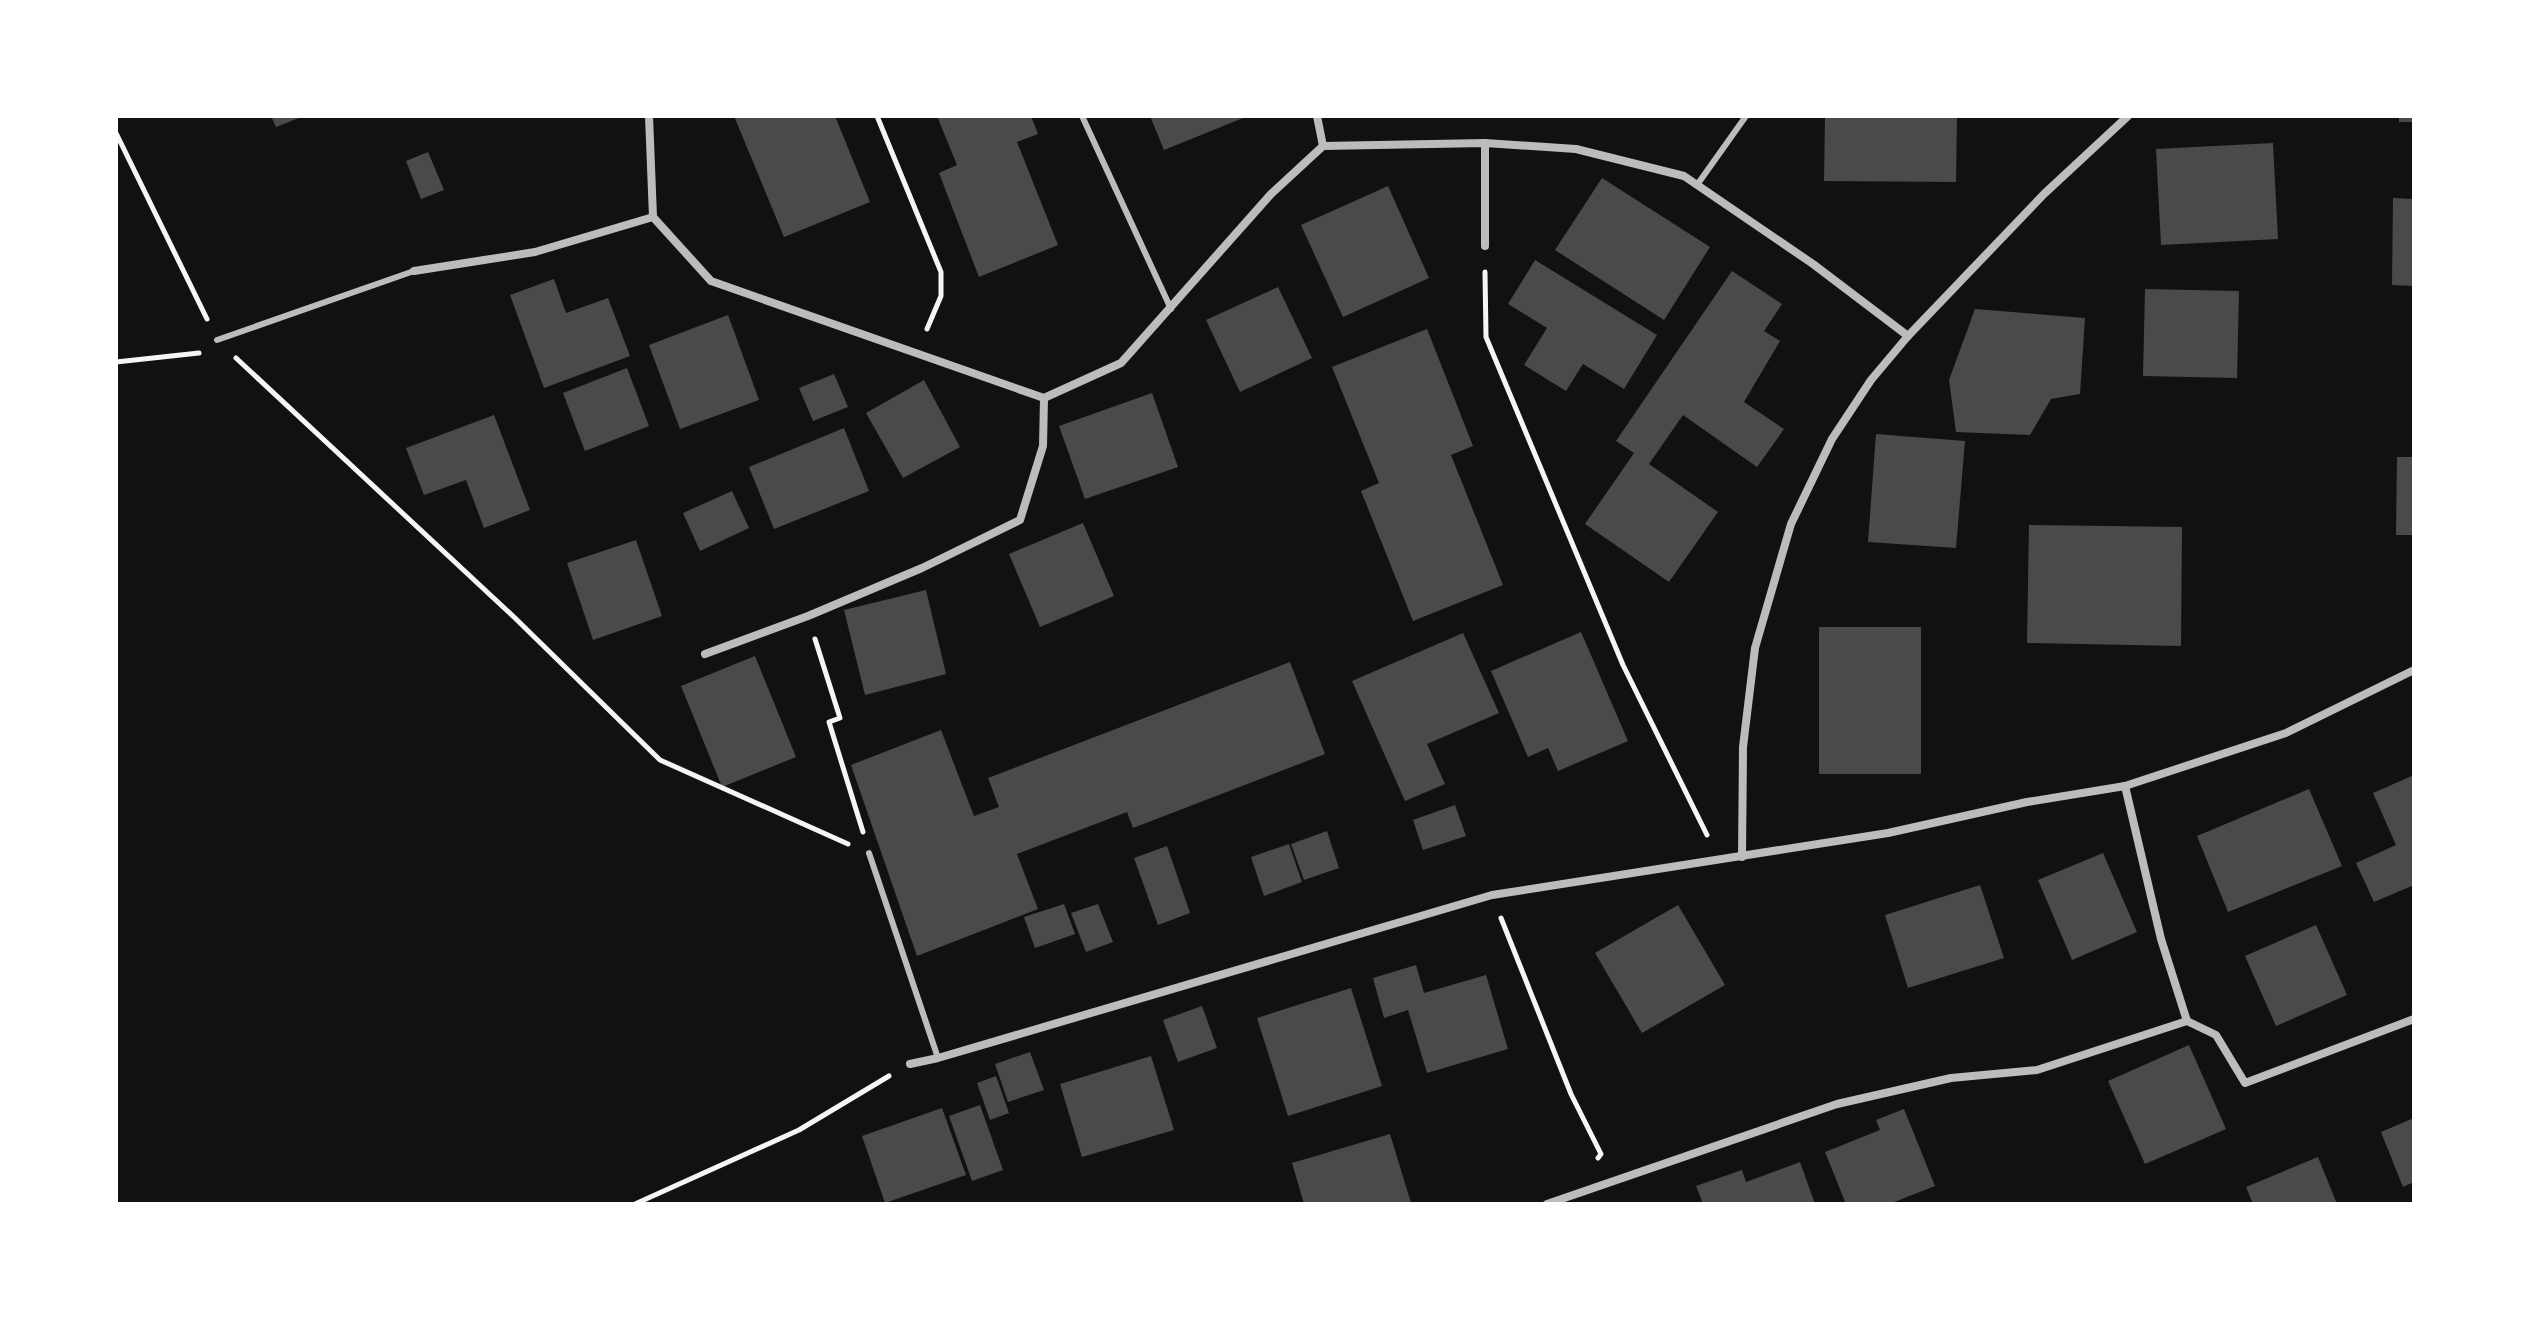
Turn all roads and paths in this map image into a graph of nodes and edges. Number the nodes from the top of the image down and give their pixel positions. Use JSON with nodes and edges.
{"nodes":[{"id":1,"x":649,"y":116,"type":"edge"},
{"id":2,"x":877,"y":116,"type":"edge"},
{"id":3,"x":1082,"y":116,"type":"edge"},
{"id":4,"x":1317,"y":116,"type":"edge"},
{"id":5,"x":1746,"y":116,"type":"edge"},
{"id":6,"x":2128,"y":116,"type":"edge"},
{"id":7,"x":116,"y":133,"type":"edge"},
{"id":8,"x":1485,"y":143,"type":"junction"},
{"id":9,"x":1323,"y":146,"type":"junction"},
{"id":10,"x":1697,"y":185,"type":"junction"},
{"id":11,"x":653,"y":217,"type":"junction"},
{"id":12,"x":1485,"y":246,"type":"joint"},
{"id":13,"x":414,"y":271,"type":"joint"},
{"id":14,"x":1171,"y":309,"type":"junction"},
{"id":15,"x":1908,"y":336,"type":"junction"},
{"id":16,"x":217,"y":340,"type":"junction"},
{"id":17,"x":227,"y":350,"type":"junction"},
{"id":18,"x":917,"y":353,"type":"junction"},
{"id":19,"x":116,"y":362,"type":"edge"},
{"id":20,"x":1044,"y":398,"type":"junction"},
{"id":21,"x":808,"y":616,"type":"junction"},
{"id":22,"x":705,"y":654,"type":"dead end"},
{"id":23,"x":2414,"y":670,"type":"edge"},
{"id":24,"x":2125,"y":786,"type":"junction"},
{"id":25,"x":869,"y":853,"type":"junction"},
{"id":26,"x":1742,"y":857,"type":"junction"},
{"id":27,"x":1719,"y":861,"type":"junction"},
{"id":28,"x":1492,"y":895,"type":"junction"},
{"id":29,"x":2414,"y":1019,"type":"edge"},
{"id":30,"x":2187,"y":1021,"type":"junction"},
{"id":31,"x":938,"y":1058,"type":"junction"},
{"id":32,"x":910,"y":1064,"type":"joint"},
{"id":33,"x":1568,"y":1197,"type":"junction"},
{"id":34,"x":635,"y":1204,"type":"edge"},
{"id":35,"x":1547,"y":1204,"type":"edge"}],
"edges":[{"from":1,"to":11,"type":"street"},
{"from":2,"to":18,"type":"path"},
{"from":3,"to":14,"type":"lane"},
{"from":4,"to":9,"type":"street"},
{"from":5,"to":10,"type":"lane"},
{"from":6,"to":15,"type":"street"},
{"from":7,"to":16,"type":"path"},
{"from":8,"to":9,"type":"street"},
{"from":8,"to":10,"type":"street"},
{"from":8,"to":12,"type":"street"},
{"from":9,"to":14,"type":"street"},
{"from":10,"to":15,"type":"street"},
{"from":11,"to":13,"type":"street"},
{"from":11,"to":18,"type":"street"},
{"from":12,"to":27,"type":"path"},
{"from":13,"to":16,"type":"lane"},
{"from":14,"to":20,"type":"street"},
{"from":15,"to":26,"type":"street"},
{"from":16,"to":17,"type":"path"},
{"from":17,"to":19,"type":"path"},
{"from":17,"to":25,"type":"path"},
{"from":18,"to":20,"type":"street"},
{"from":20,"to":21,"type":"street"},
{"from":21,"to":22,"type":"street"},
{"from":21,"to":25,"type":"path"},
{"from":23,"to":24,"type":"street"},
{"from":24,"to":26,"type":"street"},
{"from":24,"to":30,"type":"street"},
{"from":25,"to":31,"type":"lane"},
{"from":26,"to":27,"type":"street"},
{"from":27,"to":28,"type":"street"},
{"from":28,"to":31,"type":"street"},
{"from":28,"to":33,"type":"path"},
{"from":29,"to":30,"type":"street"},
{"from":30,"to":33,"type":"street"},
{"from":31,"to":32,"type":"street"},
{"from":32,"to":34,"type":"path"},
{"from":33,"to":35,"type":"street"}]}
